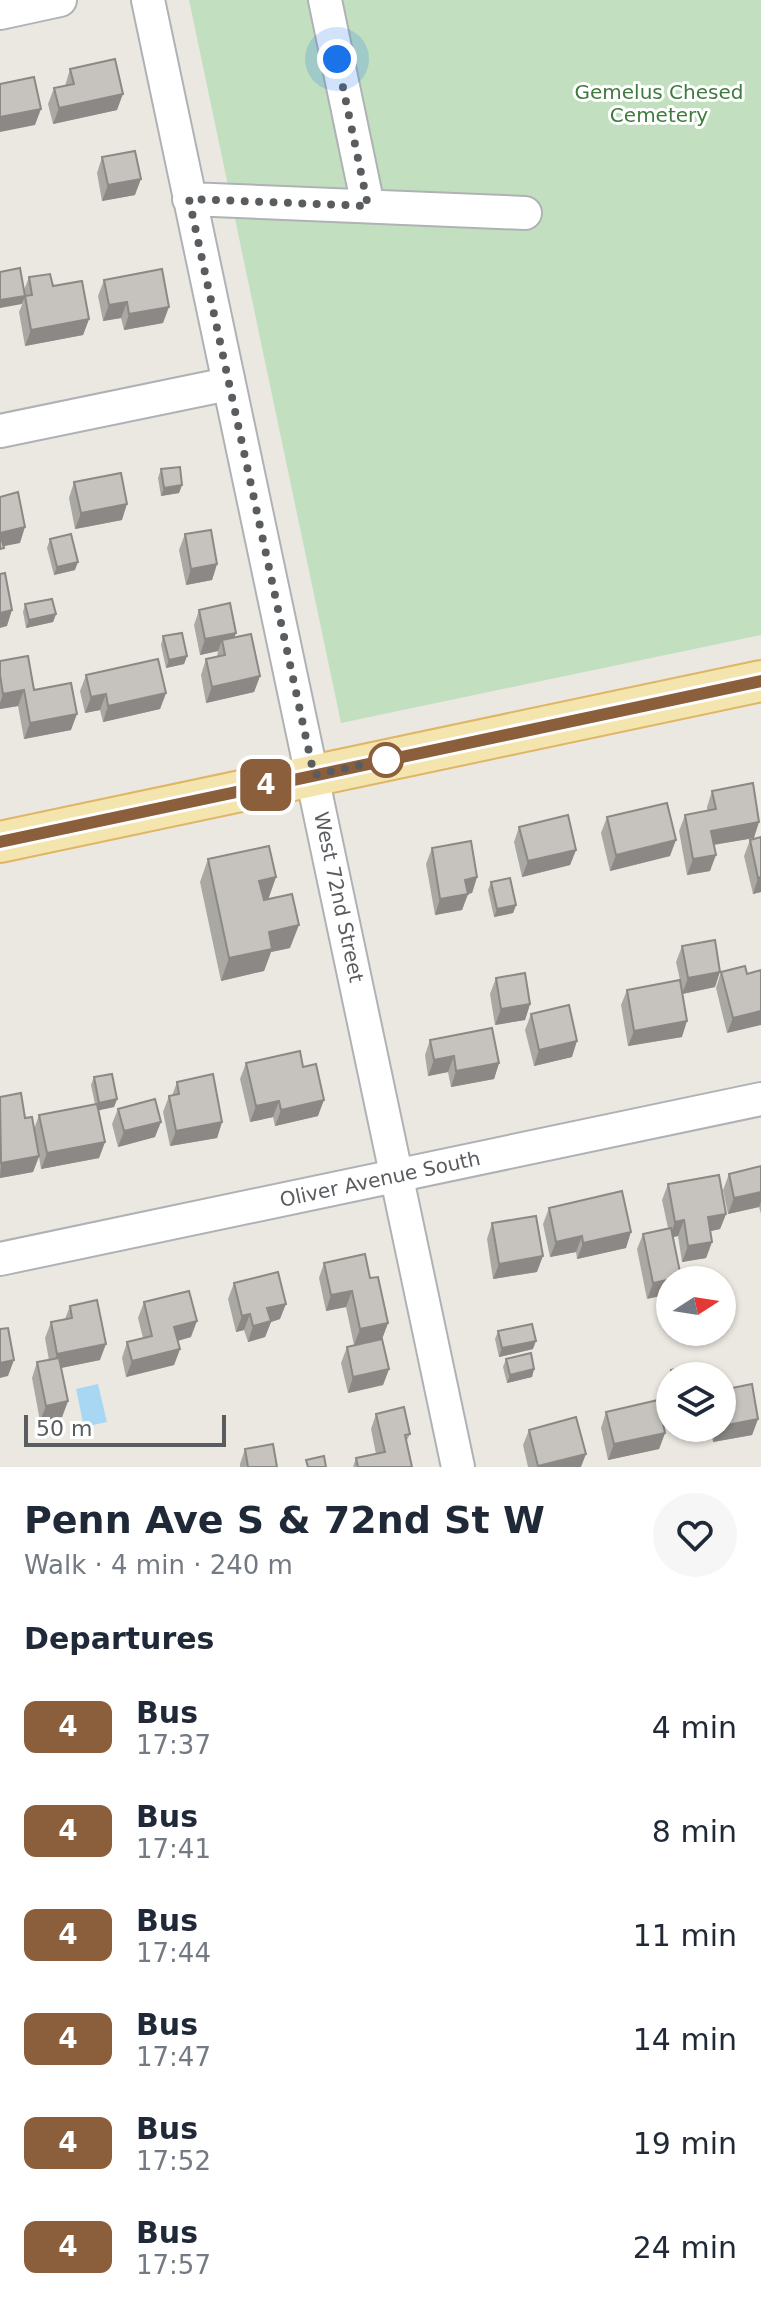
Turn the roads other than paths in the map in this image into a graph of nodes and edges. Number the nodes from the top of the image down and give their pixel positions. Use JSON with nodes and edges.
{"nodes":[{"id":1,"x":60,"y":0,"type":"edge"},
{"id":2,"x":148,"y":0,"type":"edge"},
{"id":3,"x":325,"y":0,"type":"edge"},
{"id":4,"x":0,"y":13,"type":"edge"},
{"id":5,"x":189,"y":199,"type":"junction"},
{"id":6,"x":368,"y":206,"type":"junction"},
{"id":7,"x":525,"y":213,"type":"dead end"},
{"id":8,"x":228,"y":384,"type":"junction"},
{"id":9,"x":0,"y":431,"type":"edge"},
{"id":10,"x":761,"y":681,"type":"edge"},
{"id":11,"x":314,"y":775,"type":"junction"},
{"id":12,"x":0,"y":842,"type":"edge"},
{"id":13,"x":761,"y":1099,"type":"edge"},
{"id":14,"x":397,"y":1175,"type":"junction"},
{"id":15,"x":0,"y":1259,"type":"edge"},
{"id":16,"x":458,"y":1467,"type":"edge"}],
"edges":[{"from":1,"to":4,"type":"street"},
{"from":2,"to":5,"type":"street","name":"West 72nd Street"},
{"from":3,"to":6,"type":"street"},
{"from":5,"to":6,"type":"street"},
{"from":5,"to":8,"type":"street","name":"West 72nd Street"},
{"from":6,"to":7,"type":"street"},
{"from":8,"to":9,"type":"street"},
{"from":8,"to":11,"type":"street","name":"West 72nd Street"},
{"from":10,"to":11,"type":"main road"},
{"from":11,"to":12,"type":"main road"},
{"from":11,"to":14,"type":"street","name":"West 72nd Street"},
{"from":13,"to":14,"type":"street","name":"Oliver Avenue South"},
{"from":14,"to":15,"type":"street","name":"Oliver Avenue South"},
{"from":14,"to":16,"type":"street","name":"West 72nd Street"}]}
